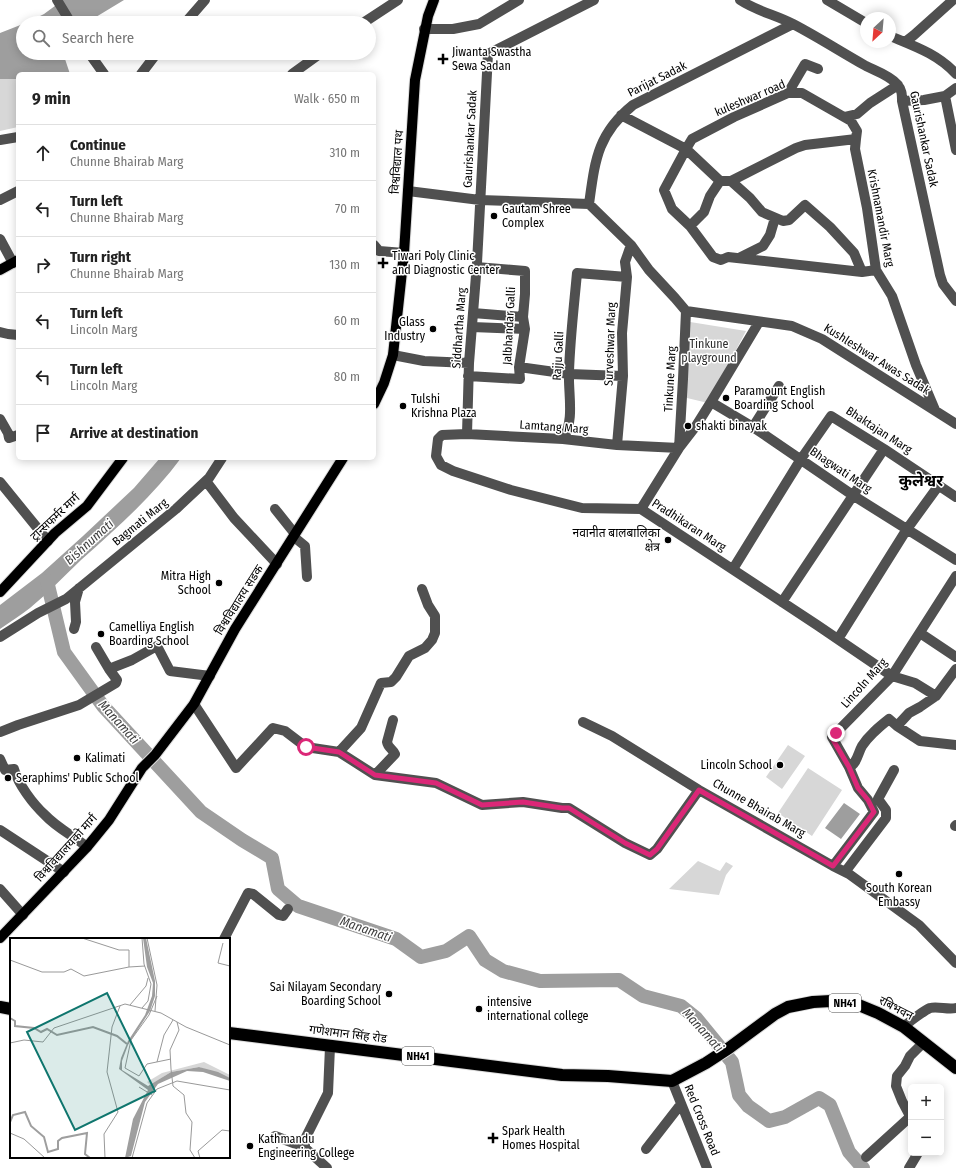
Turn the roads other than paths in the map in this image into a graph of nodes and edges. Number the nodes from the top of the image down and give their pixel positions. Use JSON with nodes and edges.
{"nodes":[{"id":1,"x":57,"y":0,"type":"edge"},
{"id":2,"x":205,"y":0,"type":"edge"},
{"id":3,"x":398,"y":0,"type":"edge"},
{"id":4,"x":434,"y":0,"type":"edge"},
{"id":5,"x":519,"y":0,"type":"edge"},
{"id":6,"x":594,"y":0,"type":"edge"},
{"id":7,"x":740,"y":0,"type":"edge"},
{"id":8,"x":827,"y":0,"type":"edge"},
{"id":9,"x":953,"y":0,"type":"edge"},
{"id":10,"x":67,"y":16,"type":"edge"},
{"id":11,"x":190,"y":16,"type":"edge"},
{"id":12,"x":374,"y":16,"type":"edge"},
{"id":13,"x":860,"y":19,"type":"edge"},
{"id":14,"x":793,"y":24,"type":"junction"},
{"id":15,"x":424,"y":29,"type":"junction"},
{"id":16,"x":896,"y":38,"type":"edge"},
{"id":17,"x":905,"y":42,"type":"junction"},
{"id":18,"x":94,"y":60,"type":"edge"},
{"id":19,"x":152,"y":60,"type":"edge"},
{"id":20,"x":311,"y":60,"type":"edge"},
{"id":21,"x":818,"y":69,"type":"dead end"},
{"id":22,"x":103,"y":72,"type":"edge"},
{"id":23,"x":143,"y":72,"type":"edge"},
{"id":24,"x":295,"y":72,"type":"edge"},
{"id":25,"x":956,"y":74,"type":"edge"},
{"id":26,"x":898,"y":85,"type":"junction"},
{"id":27,"x":956,"y":88,"type":"edge"},
{"id":28,"x":788,"y":93,"type":"junction"},
{"id":29,"x":945,"y":96,"type":"junction"},
{"id":30,"x":902,"y":101,"type":"junction"},
{"id":31,"x":621,"y":115,"type":"junction"},
{"id":32,"x":844,"y":117,"type":"junction"},
{"id":33,"x":16,"y":137,"type":"edge"},
{"id":34,"x":856,"y":139,"type":"junction"},
{"id":35,"x":0,"y":140,"type":"edge"},
{"id":36,"x":686,"y":149,"type":"junction"},
{"id":37,"x":956,"y":150,"type":"edge"},
{"id":38,"x":720,"y":181,"type":"junction"},
{"id":39,"x":731,"y":181,"type":"junction"},
{"id":40,"x":408,"y":191,"type":"junction"},
{"id":41,"x":16,"y":192,"type":"edge"},
{"id":42,"x":0,"y":200,"type":"edge"},
{"id":43,"x":480,"y":200,"type":"junction"},
{"id":44,"x":589,"y":204,"type":"junction"},
{"id":45,"x":775,"y":218,"type":"junction"},
{"id":46,"x":690,"y":226,"type":"junction"},
{"id":47,"x":0,"y":239,"type":"edge"},
{"id":48,"x":631,"y":245,"type":"junction"},
{"id":49,"x":376,"y":247,"type":"edge"},
{"id":50,"x":404,"y":254,"type":"junction"},
{"id":51,"x":740,"y":258,"type":"junction"},
{"id":52,"x":15,"y":262,"type":"edge"},
{"id":53,"x":476,"y":267,"type":"junction"},
{"id":54,"x":0,"y":270,"type":"edge"},
{"id":55,"x":876,"y":270,"type":"junction"},
{"id":56,"x":862,"y":272,"type":"junction"},
{"id":57,"x":627,"y":277,"type":"junction"},
{"id":58,"x":956,"y":300,"type":"edge"},
{"id":59,"x":686,"y":311,"type":"junction"},
{"id":60,"x":474,"y":313,"type":"junction"},
{"id":61,"x":523,"y":317,"type":"junction"},
{"id":62,"x":759,"y":322,"type":"junction"},
{"id":63,"x":472,"y":326,"type":"junction"},
{"id":64,"x":525,"y":329,"type":"junction"},
{"id":65,"x":0,"y":332,"type":"edge"},
{"id":66,"x":16,"y":335,"type":"edge"},
{"id":67,"x":393,"y":355,"type":"junction"},
{"id":68,"x":469,"y":363,"type":"junction"},
{"id":69,"x":519,"y":367,"type":"junction"},
{"id":70,"x":569,"y":374,"type":"junction"},
{"id":71,"x":468,"y":376,"type":"junction"},
{"id":72,"x":623,"y":376,"type":"junction"},
{"id":73,"x":780,"y":386,"type":"dead end"},
{"id":74,"x":376,"y":400,"type":"edge"},
{"id":75,"x":711,"y":402,"type":"junction"},
{"id":76,"x":935,"y":410,"type":"junction"},
{"id":77,"x":0,"y":419,"type":"edge"},
{"id":78,"x":956,"y":424,"type":"edge"},
{"id":79,"x":753,"y":427,"type":"junction"},
{"id":80,"x":466,"y":434,"type":"junction"},
{"id":81,"x":16,"y":436,"type":"edge"},
{"id":82,"x":563,"y":439,"type":"junction"},
{"id":83,"x":617,"y":445,"type":"junction"},
{"id":84,"x":438,"y":447,"type":"joint"},
{"id":85,"x":678,"y":448,"type":"junction"},
{"id":86,"x":884,"y":449,"type":"junction"},
{"id":87,"x":122,"y":460,"type":"edge"},
{"id":88,"x":221,"y":460,"type":"edge"},
{"id":89,"x":342,"y":460,"type":"edge"},
{"id":90,"x":801,"y":460,"type":"junction"},
{"id":91,"x":206,"y":481,"type":"junction"},
{"id":92,"x":0,"y":482,"type":"edge"},
{"id":93,"x":939,"y":485,"type":"junction"},
{"id":94,"x":854,"y":496,"type":"junction"},
{"id":95,"x":956,"y":497,"type":"edge"},
{"id":96,"x":275,"y":508,"type":"dead end"},
{"id":97,"x":641,"y":509,"type":"junction"},
{"id":98,"x":908,"y":529,"type":"junction"},
{"id":99,"x":295,"y":536,"type":"junction"},
{"id":100,"x":48,"y":541,"type":"junction"},
{"id":101,"x":955,"y":557,"type":"edge"},
{"id":102,"x":277,"y":564,"type":"junction"},
{"id":103,"x":733,"y":569,"type":"junction"},
{"id":104,"x":956,"y":576,"type":"edge"},
{"id":105,"x":307,"y":578,"type":"dead end"},
{"id":106,"x":79,"y":588,"type":"junction"},
{"id":107,"x":422,"y":589,"type":"dead end"},
{"id":108,"x":0,"y":592,"type":"edge"},
{"id":109,"x":782,"y":602,"type":"junction"},
{"id":110,"x":74,"y":630,"type":"dead end"},
{"id":111,"x":920,"y":633,"type":"junction"},
{"id":112,"x":0,"y":637,"type":"edge"},
{"id":113,"x":838,"y":639,"type":"junction"},
{"id":114,"x":96,"y":647,"type":"dead end"},
{"id":115,"x":956,"y":657,"type":"edge"},
{"id":116,"x":109,"y":669,"type":"junction"},
{"id":117,"x":956,"y":669,"type":"edge"},
{"id":118,"x":210,"y":676,"type":"junction"},
{"id":119,"x":892,"y":676,"type":"junction"},
{"id":120,"x":936,"y":696,"type":"junction"},
{"id":121,"x":194,"y":704,"type":"junction"},
{"id":122,"x":393,"y":720,"type":"dead end"},
{"id":123,"x":583,"y":722,"type":"dead end"},
{"id":124,"x":897,"y":726,"type":"junction"},
{"id":125,"x":0,"y":732,"type":"edge"},
{"id":126,"x":956,"y":745,"type":"edge"},
{"id":127,"x":339,"y":752,"type":"junction"},
{"id":128,"x":155,"y":755,"type":"joint"},
{"id":129,"x":0,"y":759,"type":"edge"},
{"id":130,"x":849,"y":767,"type":"junction"},
{"id":131,"x":894,"y":770,"type":"dead end"},
{"id":132,"x":375,"y":775,"type":"junction"},
{"id":133,"x":699,"y":790,"type":"junction"},
{"id":134,"x":0,"y":830,"type":"edge"},
{"id":135,"x":87,"y":847,"type":"junction"},
{"id":136,"x":833,"y":866,"type":"junction"},
{"id":137,"x":64,"y":872,"type":"junction"},
{"id":138,"x":845,"y":872,"type":"junction"},
{"id":139,"x":0,"y":889,"type":"edge"},
{"id":140,"x":288,"y":909,"type":"dead end"},
{"id":141,"x":23,"y":915,"type":"junction"},
{"id":142,"x":0,"y":938,"type":"edge"},
{"id":143,"x":225,"y":938,"type":"edge"},
{"id":144,"x":956,"y":963,"type":"edge"},
{"id":145,"x":0,"y":1007,"type":"edge"},
{"id":146,"x":956,"y":1008,"type":"edge"},
{"id":147,"x":10,"y":1009,"type":"edge"},
{"id":148,"x":904,"y":1027,"type":"junction"},
{"id":149,"x":230,"y":1033,"type":"edge"},
{"id":150,"x":924,"y":1042,"type":"junction"},
{"id":151,"x":330,"y":1047,"type":"junction"},
{"id":152,"x":956,"y":1068,"type":"edge"},
{"id":153,"x":672,"y":1081,"type":"junction"},
{"id":154,"x":681,"y":1104,"type":"junction"},
{"id":155,"x":908,"y":1111,"type":"edge"},
{"id":156,"x":908,"y":1120,"type":"edge"},
{"id":157,"x":275,"y":1136,"type":"dead end"},
{"id":158,"x":305,"y":1146,"type":"junction"},
{"id":159,"x":646,"y":1149,"type":"dead end"},
{"id":160,"x":916,"y":1156,"type":"edge"},
{"id":161,"x":866,"y":1157,"type":"dead end"},
{"id":162,"x":327,"y":1168,"type":"edge"},
{"id":163,"x":707,"y":1168,"type":"edge"},
{"id":164,"x":908,"y":1168,"type":"edge"}],
"edges":[{"from":1,"to":10,"type":"street"},
{"from":2,"to":11,"type":"street"},
{"from":3,"to":12,"type":"street"},
{"from":4,"to":15,"type":"main road","name":"विश्वविद्याल पथ"},
{"from":5,"to":15,"type":"street"},
{"from":6,"to":43,"type":"street","name":"Gaurishankar Sadak"},
{"from":7,"to":14,"type":"street","name":"Gaurishankar Sadak"},
{"from":8,"to":13,"type":"street"},
{"from":9,"to":17,"type":"street"},
{"from":14,"to":26,"type":"street","name":"Gaurishankar Sadak"},
{"from":14,"to":31,"type":"street","name":"Parijat Sadak"},
{"from":15,"to":40,"type":"main road","name":"विश्वविद्याल पथ"},
{"from":16,"to":17,"type":"street"},
{"from":17,"to":25,"type":"street"},
{"from":18,"to":22,"type":"street"},
{"from":19,"to":23,"type":"street"},
{"from":20,"to":24,"type":"street"},
{"from":21,"to":28,"type":"street"},
{"from":26,"to":30,"type":"street","name":"Gaurishankar Sadak"},
{"from":26,"to":32,"type":"street"},
{"from":27,"to":29,"type":"street"},
{"from":28,"to":32,"type":"street","name":"kuleshwar road"},
{"from":28,"to":36,"type":"street","name":"kuleshwar road"},
{"from":29,"to":30,"type":"street"},
{"from":29,"to":37,"type":"street"},
{"from":30,"to":58,"type":"street","name":"Gaurishankar Sadak"},
{"from":31,"to":36,"type":"street"},
{"from":31,"to":44,"type":"street","name":"Parijat Sadak"},
{"from":32,"to":34,"type":"street","name":"kuleshwar road"},
{"from":33,"to":35,"type":"street"},
{"from":34,"to":39,"type":"street"},
{"from":34,"to":55,"type":"street","name":"Krishnamandir Marg"},
{"from":36,"to":38,"type":"street"},
{"from":36,"to":46,"type":"street","name":"kuleshwar road"},
{"from":38,"to":39,"type":"street"},
{"from":38,"to":46,"type":"street"},
{"from":39,"to":45,"type":"street"},
{"from":40,"to":43,"type":"street"},
{"from":40,"to":50,"type":"main road","name":"विश्वविद्याल पथ"},
{"from":41,"to":42,"type":"street"},
{"from":43,"to":44,"type":"street"},
{"from":43,"to":53,"type":"street","name":"Siddhartha Marg"},
{"from":44,"to":48,"type":"street"},
{"from":45,"to":51,"type":"street"},
{"from":45,"to":56,"type":"street"},
{"from":46,"to":51,"type":"street"},
{"from":47,"to":52,"type":"street"},
{"from":48,"to":57,"type":"street","name":"Surveshwar Marg"},
{"from":48,"to":59,"type":"street"},
{"from":49,"to":50,"type":"street"},
{"from":50,"to":67,"type":"main road","name":"विश्वविद्याल पथ"},
{"from":51,"to":56,"type":"street"},
{"from":52,"to":54,"type":"main road"},
{"from":53,"to":60,"type":"street","name":"Siddhartha Marg"},
{"from":53,"to":61,"type":"street","name":"Jalbhandar Galli"},
{"from":55,"to":56,"type":"street"},
{"from":55,"to":76,"type":"street","name":"Krishnamandir Marg"},
{"from":57,"to":70,"type":"street","name":"Rajju Galli"},
{"from":57,"to":72,"type":"street","name":"Surveshwar Marg"},
{"from":59,"to":62,"type":"street","name":"Kushleshwar Awas Sadak"},
{"from":59,"to":85,"type":"street","name":"Tinkune Marg"},
{"from":60,"to":61,"type":"street"},
{"from":60,"to":63,"type":"street","name":"Siddhartha Marg"},
{"from":61,"to":64,"type":"street","name":"Jalbhandar Galli"},
{"from":62,"to":75,"type":"street","name":"Tinkune Marg"},
{"from":62,"to":76,"type":"street","name":"Kushleshwar Awas Sadak"},
{"from":63,"to":64,"type":"street"},
{"from":63,"to":68,"type":"street","name":"Siddhartha Marg"},
{"from":64,"to":69,"type":"street","name":"Jalbhandar Galli"},
{"from":65,"to":66,"type":"street"},
{"from":67,"to":68,"type":"street"},
{"from":67,"to":74,"type":"main road","name":"विश्वविद्याल पथ"},
{"from":68,"to":71,"type":"street","name":"Siddhartha Marg"},
{"from":69,"to":70,"type":"street"},
{"from":69,"to":71,"type":"street","name":"Jalbhandar Galli"},
{"from":70,"to":72,"type":"street"},
{"from":70,"to":82,"type":"street","name":"Rajju Galli"},
{"from":71,"to":80,"type":"street","name":"Siddhartha Marg"},
{"from":72,"to":83,"type":"street","name":"Surveshwar Marg"},
{"from":73,"to":79,"type":"street"},
{"from":75,"to":79,"type":"street","name":"Bhagwati Marg"},
{"from":75,"to":85,"type":"street","name":"Tinkune Marg"},
{"from":76,"to":78,"type":"street","name":"Kushleshwar Awas Sadak"},
{"from":77,"to":81,"type":"street"},
{"from":79,"to":90,"type":"street","name":"Bhagwati Marg"},
{"from":80,"to":82,"type":"street","name":"Lamtang Marg"},
{"from":80,"to":84,"type":"street","name":"Lamtang Marg"},
{"from":82,"to":83,"type":"street","name":"Lamtang Marg"},
{"from":83,"to":85,"type":"street","name":"Lamtang Marg"},
{"from":84,"to":97,"type":"street","name":"Pradhikaran Marg"},
{"from":85,"to":97,"type":"street","name":"Tinkune Marg"},
{"from":86,"to":90,"type":"street","name":"Bhaktajan Marg"},
{"from":86,"to":93,"type":"street","name":"Bhaktajan Marg"},
{"from":86,"to":94,"type":"street"},
{"from":87,"to":100,"type":"main road","name":"ट्रान्सफर्मर मार्ग"},
{"from":88,"to":91,"type":"street","name":"Bagmati Marg"},
{"from":89,"to":99,"type":"main road","name":"विश्वविद्यालय सडक"},
{"from":90,"to":94,"type":"street","name":"Bhagwati Marg"},
{"from":90,"to":103,"type":"street"},
{"from":91,"to":102,"type":"street"},
{"from":91,"to":106,"type":"street","name":"Bagmati Marg"},
{"from":92,"to":100,"type":"street"},
{"from":93,"to":95,"type":"street","name":"Bhaktajan Marg"},
{"from":93,"to":98,"type":"street"},
{"from":94,"to":98,"type":"street","name":"Bhagwati Marg"},
{"from":94,"to":109,"type":"street"},
{"from":96,"to":99,"type":"street"},
{"from":97,"to":103,"type":"street","name":"Pradhikaran Marg"},
{"from":98,"to":101,"type":"street","name":"Bhagwati Marg"},
{"from":98,"to":113,"type":"street"},
{"from":99,"to":102,"type":"main road","name":"विश्वविद्यालय सडक"},
{"from":99,"to":105,"type":"street"},
{"from":100,"to":108,"type":"main road","name":"ट्रान्सफर्मर मार्ग"},
{"from":102,"to":118,"type":"main road","name":"विश्वविद्यालय सडक"},
{"from":103,"to":109,"type":"street","name":"Pradhikaran Marg"},
{"from":104,"to":111,"type":"street","name":"Lincoln Marg"},
{"from":106,"to":110,"type":"street"},
{"from":106,"to":112,"type":"street","name":"Bagmati Marg"},
{"from":107,"to":127,"type":"street"},
{"from":109,"to":113,"type":"street","name":"Pradhikaran Marg"},
{"from":111,"to":115,"type":"street"},
{"from":111,"to":119,"type":"street","name":"Lincoln Marg"},
{"from":113,"to":119,"type":"street","name":"Pradhikaran Marg"},
{"from":114,"to":116,"type":"street"},
{"from":116,"to":118,"type":"street"},
{"from":116,"to":125,"type":"street"},
{"from":117,"to":120,"type":"street"},
{"from":118,"to":121,"type":"main road","name":"विश्वविद्यालय सडक"},
{"from":119,"to":120,"type":"street","name":"Pradhikaran Marg"},
{"from":119,"to":130,"type":"street","name":"Lincoln Marg"},
{"from":120,"to":124,"type":"street"},
{"from":121,"to":127,"type":"street","name":"Chunne Bhairab Marg"},
{"from":121,"to":128,"type":"main road","name":"विश्वविद्यालय सडक"},
{"from":122,"to":132,"type":"street"},
{"from":123,"to":133,"type":"street"},
{"from":124,"to":126,"type":"street"},
{"from":124,"to":130,"type":"street"},
{"from":127,"to":132,"type":"street","name":"Chunne Bhairab Marg"},
{"from":128,"to":135,"type":"main road","name":"विश्वविद्यालयको मार्ग"},
{"from":129,"to":135,"type":"street"},
{"from":130,"to":136,"type":"street","name":"Lincoln Marg"},
{"from":131,"to":138,"type":"street"},
{"from":132,"to":133,"type":"street","name":"Chunne Bhairab Marg"},
{"from":133,"to":136,"type":"street","name":"Chunne Bhairab Marg"},
{"from":134,"to":137,"type":"street"},
{"from":135,"to":137,"type":"main road","name":"विश्वविद्यालयको मार्ग"},
{"from":136,"to":138,"type":"street","name":"Chunne Bhairab Marg"},
{"from":137,"to":141,"type":"main road","name":"विश्वविद्यालयको मार्ग"},
{"from":138,"to":144,"type":"street","name":"Chunne Bhairab Marg"},
{"from":139,"to":141,"type":"street"},
{"from":140,"to":143,"type":"street"},
{"from":141,"to":142,"type":"main road","name":"विश्वविद्यालयको मार्ग"},
{"from":145,"to":147,"type":"highway"},
{"from":146,"to":148,"type":"street"},
{"from":148,"to":150,"type":"highway","name":"रबिभवन","number":"NH41"},
{"from":148,"to":153,"type":"highway","name":"रबिभवन","number":"NH41"},
{"from":149,"to":151,"type":"highway","name":"गणेशमान सिंह रोड","number":"NH41"},
{"from":150,"to":152,"type":"highway","name":"रबिभवन","number":"NH41"},
{"from":150,"to":155,"type":"street"},
{"from":151,"to":153,"type":"highway","name":"गणेशमान सिंह रोड","number":"NH41"},
{"from":151,"to":158,"type":"street"},
{"from":153,"to":154,"type":"street","name":"Red Cross Road"},
{"from":154,"to":159,"type":"street"},
{"from":154,"to":163,"type":"street","name":"Red Cross Road"},
{"from":156,"to":161,"type":"street"},
{"from":157,"to":158,"type":"street"},
{"from":158,"to":162,"type":"street"},
{"from":160,"to":164,"type":"street"}]}
